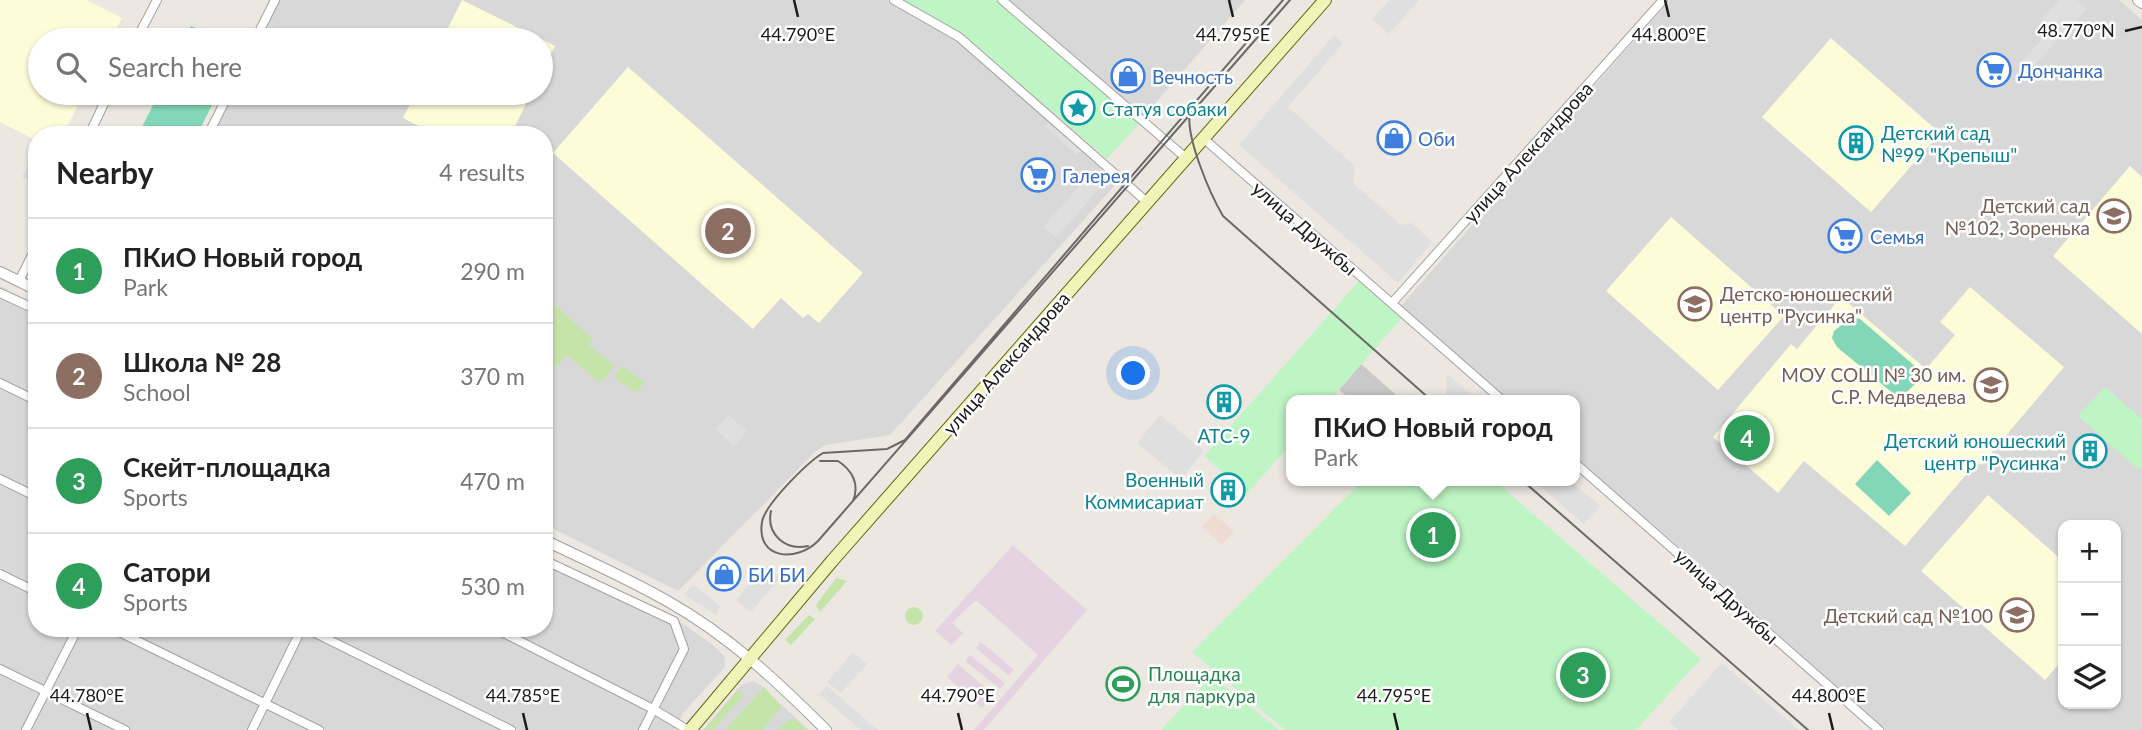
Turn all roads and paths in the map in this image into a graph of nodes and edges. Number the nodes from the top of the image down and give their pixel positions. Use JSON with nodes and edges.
{"nodes":[{"id":1,"x":157,"y":0,"type":"edge"},
{"id":2,"x":275,"y":0,"type":"edge"},
{"id":3,"x":894,"y":0,"type":"edge"},
{"id":4,"x":1002,"y":0,"type":"edge"},
{"id":5,"x":1325,"y":0,"type":"edge"},
{"id":6,"x":1663,"y":0,"type":"edge"},
{"id":7,"x":142,"y":28,"type":"edge"},
{"id":8,"x":261,"y":28,"type":"edge"},
{"id":9,"x":103,"y":105,"type":"edge"},
{"id":10,"x":223,"y":105,"type":"edge"},
{"id":11,"x":93,"y":126,"type":"edge"},
{"id":12,"x":212,"y":126,"type":"edge"},
{"id":13,"x":1203,"y":138,"type":"junction"},
{"id":14,"x":1186,"y":158,"type":"junction"},
{"id":15,"x":1147,"y":202,"type":"junction"},
{"id":16,"x":28,"y":264,"type":"edge"},
{"id":17,"x":0,"y":272,"type":"edge"},
{"id":18,"x":19,"y":282,"type":"junction"},
{"id":19,"x":28,"y":286,"type":"edge"},
{"id":20,"x":0,"y":293,"type":"edge"},
{"id":21,"x":1392,"y":303,"type":"junction"},
{"id":22,"x":28,"y":306,"type":"edge"},
{"id":23,"x":0,"y":383,"type":"edge"},
{"id":24,"x":1496,"y":395,"type":"edge"},
{"id":25,"x":28,"y":397,"type":"edge"},
{"id":26,"x":1580,"y":467,"type":"edge"},
{"id":27,"x":0,"y":479,"type":"edge"},
{"id":28,"x":28,"y":493,"type":"edge"},
{"id":29,"x":553,"y":544,"type":"edge"},
{"id":30,"x":553,"y":564,"type":"edge"},
{"id":31,"x":0,"y":574,"type":"edge"},
{"id":32,"x":28,"y":588,"type":"edge"},
{"id":33,"x":73,"y":637,"type":"edge"},
{"id":34,"x":129,"y":637,"type":"edge"},
{"id":35,"x":298,"y":637,"type":"edge"},
{"id":36,"x":321,"y":637,"type":"edge"},
{"id":37,"x":512,"y":637,"type":"edge"},
{"id":38,"x":751,"y":658,"type":"junction"},
{"id":39,"x":0,"y":669,"type":"edge"},
{"id":40,"x":45,"y":691,"type":"junction"},
{"id":41,"x":265,"y":703,"type":"junction"},
{"id":42,"x":653,"y":709,"type":"junction"},
{"id":43,"x":26,"y":730,"type":"edge"},
{"id":44,"x":125,"y":730,"type":"edge"},
{"id":45,"x":252,"y":730,"type":"edge"},
{"id":46,"x":318,"y":730,"type":"edge"},
{"id":47,"x":511,"y":730,"type":"edge"},
{"id":48,"x":643,"y":730,"type":"edge"},
{"id":49,"x":689,"y":730,"type":"edge"},
{"id":50,"x":826,"y":730,"type":"edge"},
{"id":51,"x":1879,"y":730,"type":"edge"}],
"edges":[{"from":1,"to":7,"type":"street"},
{"from":2,"to":8,"type":"street"},
{"from":3,"to":15,"type":"street"},
{"from":4,"to":14,"type":"street"},
{"from":5,"to":13,"type":"main road","name":"улица Александрова"},
{"from":6,"to":21,"type":"street","name":"улица Александрова"},
{"from":9,"to":11,"type":"street"},
{"from":10,"to":12,"type":"street"},
{"from":13,"to":14,"type":"main road","name":"улица Александрова"},
{"from":13,"to":21,"type":"street","name":"улица Дружбы"},
{"from":14,"to":15,"type":"main road","name":"улица Александрова"},
{"from":15,"to":38,"type":"main road","name":"улица Александрова"},
{"from":16,"to":18,"type":"street"},
{"from":17,"to":18,"type":"street"},
{"from":18,"to":19,"type":"street"},
{"from":20,"to":22,"type":"street"},
{"from":21,"to":24,"type":"street","name":"улица Дружбы"},
{"from":23,"to":25,"type":"street"},
{"from":26,"to":51,"type":"street","name":"улица Дружбы"},
{"from":27,"to":28,"type":"street"},
{"from":29,"to":38,"type":"street"},
{"from":30,"to":42,"type":"street"},
{"from":31,"to":32,"type":"street"},
{"from":33,"to":40,"type":"street"},
{"from":34,"to":41,"type":"street"},
{"from":35,"to":41,"type":"street"},
{"from":36,"to":47,"type":"street"},
{"from":37,"to":42,"type":"street"},
{"from":38,"to":49,"type":"main road","name":"улица Александрова"},
{"from":38,"to":50,"type":"street"},
{"from":39,"to":40,"type":"street"},
{"from":40,"to":43,"type":"street"},
{"from":40,"to":44,"type":"street"},
{"from":41,"to":45,"type":"street"},
{"from":41,"to":46,"type":"street"},
{"from":42,"to":48,"type":"street"},
{"from":42,"to":49,"type":"street"}]}
